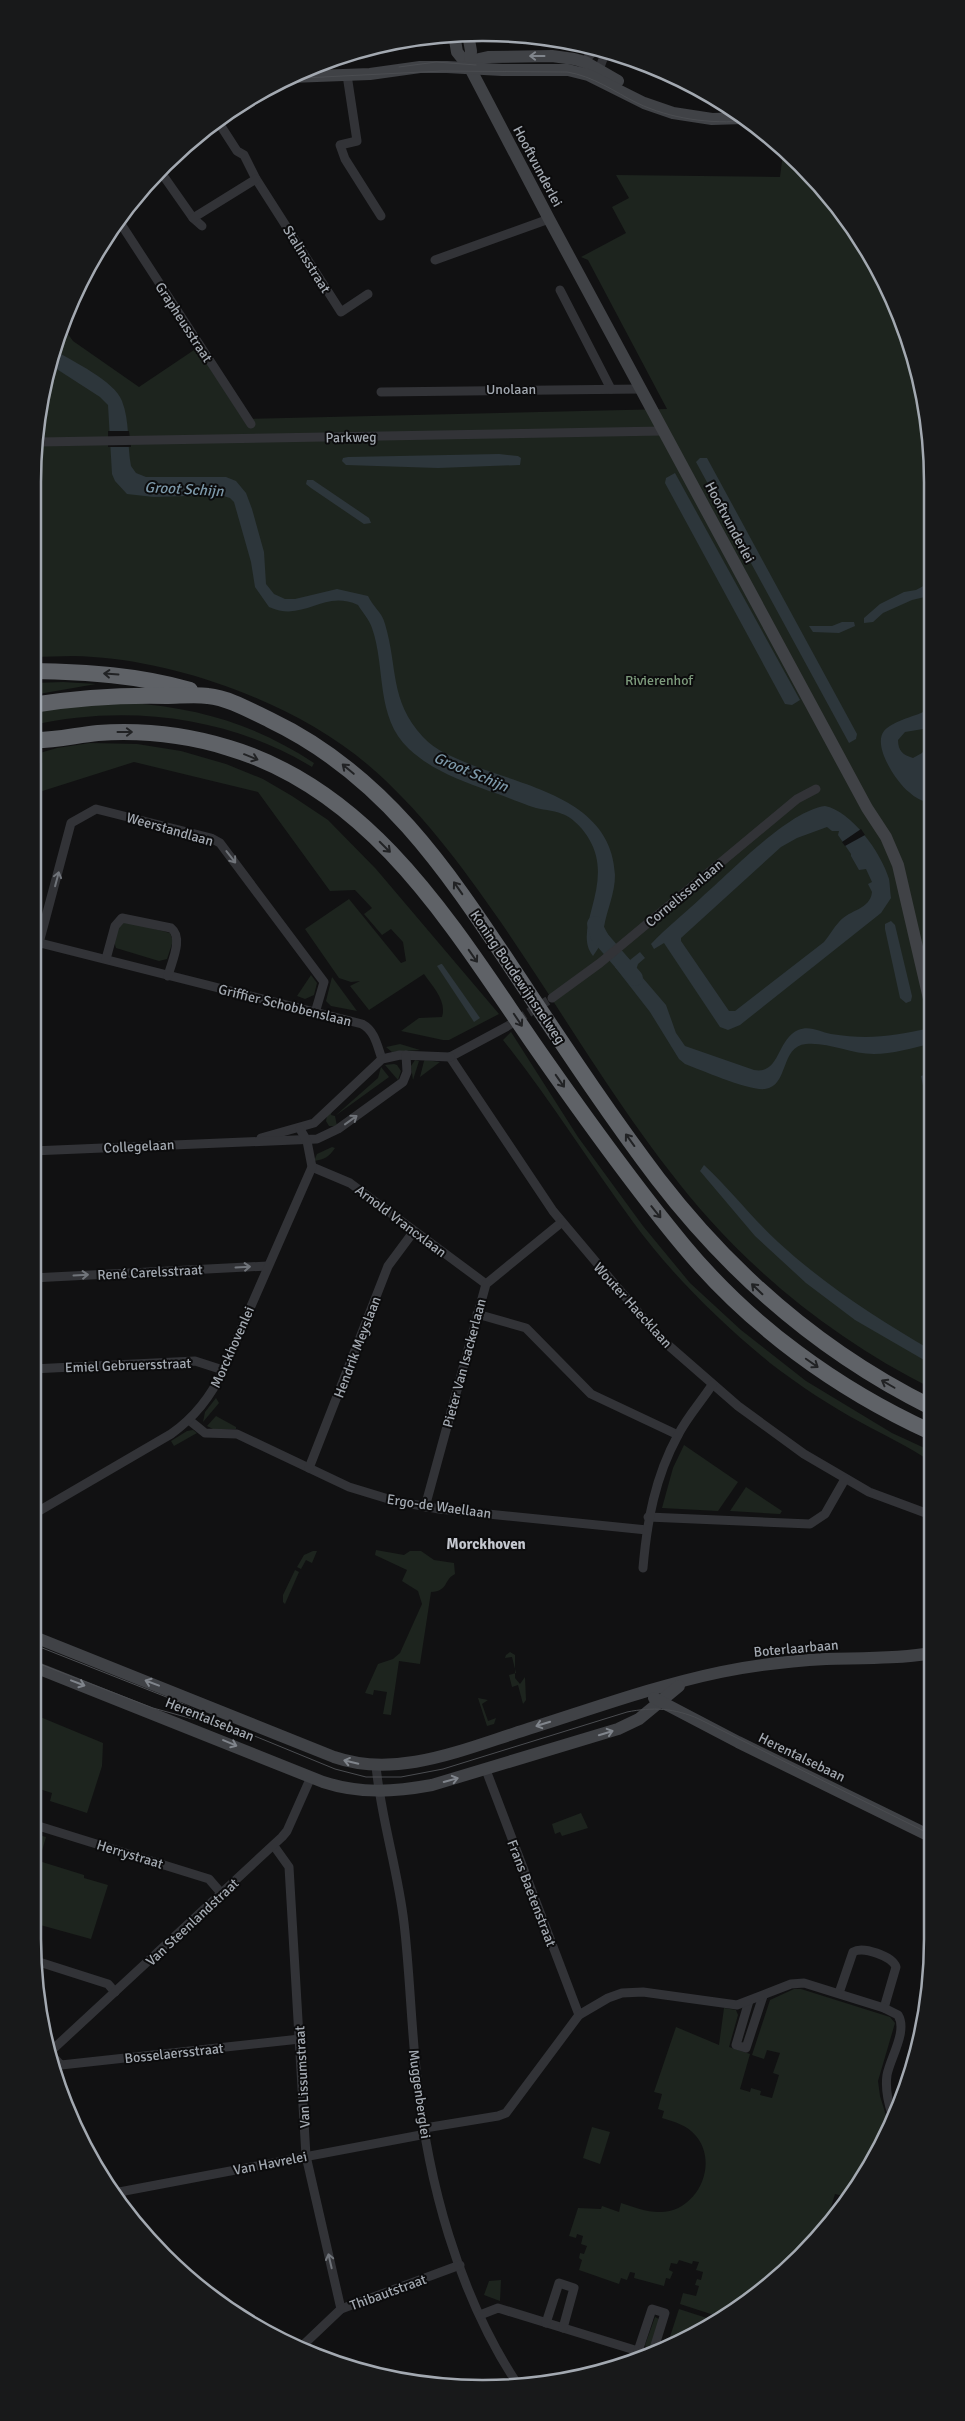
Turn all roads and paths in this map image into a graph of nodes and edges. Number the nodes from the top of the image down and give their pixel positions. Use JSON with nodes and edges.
{"nodes":[{"id":1,"x":469,"y":41,"type":"edge"},
{"id":2,"x":455,"y":42,"type":"edge"},
{"id":3,"x":592,"y":55,"type":"edge"},
{"id":4,"x":603,"y":58,"type":"edge"},
{"id":5,"x":470,"y":68,"type":"junction"},
{"id":6,"x":583,"y":68,"type":"junction"},
{"id":7,"x":347,"y":75,"type":"junction"},
{"id":8,"x":597,"y":75,"type":"junction"},
{"id":9,"x":311,"y":76,"type":"edge"},
{"id":10,"x":719,"y":110,"type":"edge"},
{"id":11,"x":731,"y":118,"type":"edge"},
{"id":12,"x":221,"y":127,"type":"edge"},
{"id":13,"x":164,"y":177,"type":"edge"},
{"id":14,"x":256,"y":179,"type":"junction"},
{"id":15,"x":381,"y":216,"type":"dead end"},
{"id":16,"x":192,"y":218,"type":"junction"},
{"id":17,"x":549,"y":219,"type":"junction"},
{"id":18,"x":202,"y":226,"type":"dead end"},
{"id":19,"x":123,"y":227,"type":"edge"},
{"id":20,"x":435,"y":260,"type":"dead end"},
{"id":21,"x":560,"y":290,"type":"dead end"},
{"id":22,"x":368,"y":294,"type":"dead end"},
{"id":23,"x":611,"y":388,"type":"junction"},
{"id":24,"x":641,"y":389,"type":"junction"},
{"id":25,"x":381,"y":392,"type":"dead end"},
{"id":26,"x":251,"y":424,"type":"dead end"},
{"id":27,"x":663,"y":431,"type":"junction"},
{"id":28,"x":43,"y":442,"type":"edge"},
{"id":29,"x":41,"y":671,"type":"edge"},
{"id":30,"x":209,"y":696,"type":"junction"},
{"id":31,"x":41,"y":704,"type":"edge"},
{"id":32,"x":41,"y":741,"type":"edge"},
{"id":33,"x":816,"y":789,"type":"dead end"},
{"id":34,"x":41,"y":927,"type":"edge"},
{"id":35,"x":41,"y":945,"type":"edge"},
{"id":36,"x":106,"y":959,"type":"junction"},
{"id":37,"x":168,"y":976,"type":"junction"},
{"id":38,"x":924,"y":977,"type":"edge"},
{"id":39,"x":552,"y":998,"type":"tunnel mouth"},
{"id":40,"x":315,"y":1013,"type":"junction"},
{"id":41,"x":506,"y":1027,"type":"tunnel mouth"},
{"id":42,"x":406,"y":1056,"type":"junction"},
{"id":43,"x":450,"y":1057,"type":"junction"},
{"id":44,"x":382,"y":1058,"type":"junction"},
{"id":45,"x":300,"y":1129,"type":"junction"},
{"id":46,"x":246,"y":1141,"type":"junction"},
{"id":47,"x":308,"y":1141,"type":"junction"},
{"id":48,"x":41,"y":1150,"type":"edge"},
{"id":49,"x":312,"y":1167,"type":"junction"},
{"id":50,"x":562,"y":1222,"type":"junction"},
{"id":51,"x":414,"y":1231,"type":"junction"},
{"id":52,"x":268,"y":1266,"type":"junction"},
{"id":53,"x":41,"y":1278,"type":"edge"},
{"id":54,"x":486,"y":1284,"type":"junction"},
{"id":55,"x":477,"y":1314,"type":"junction"},
{"id":56,"x":41,"y":1368,"type":"edge"},
{"id":57,"x":223,"y":1370,"type":"junction"},
{"id":58,"x":712,"y":1385,"type":"junction"},
{"id":59,"x":924,"y":1403,"type":"edge"},
{"id":60,"x":189,"y":1420,"type":"junction"},
{"id":61,"x":924,"y":1428,"type":"edge"},
{"id":62,"x":678,"y":1435,"type":"junction"},
{"id":63,"x":309,"y":1468,"type":"junction"},
{"id":64,"x":846,"y":1479,"type":"junction"},
{"id":65,"x":425,"y":1507,"type":"junction"},
{"id":66,"x":41,"y":1509,"type":"edge"},
{"id":67,"x":924,"y":1512,"type":"edge"},
{"id":68,"x":648,"y":1517,"type":"junction"},
{"id":69,"x":647,"y":1530,"type":"junction"},
{"id":70,"x":643,"y":1568,"type":"dead end"},
{"id":71,"x":41,"y":1640,"type":"edge"},
{"id":72,"x":924,"y":1654,"type":"edge"},
{"id":73,"x":908,"y":1657,"type":"junction"},
{"id":74,"x":924,"y":1660,"type":"edge"},
{"id":75,"x":41,"y":1670,"type":"edge"},
{"id":76,"x":688,"y":1680,"type":"junction"},
{"id":77,"x":637,"y":1695,"type":"junction"},
{"id":78,"x":660,"y":1700,"type":"junction"},
{"id":79,"x":376,"y":1766,"type":"junction"},
{"id":80,"x":486,"y":1770,"type":"junction"},
{"id":81,"x":311,"y":1777,"type":"junction"},
{"id":82,"x":379,"y":1792,"type":"junction"},
{"id":83,"x":41,"y":1827,"type":"edge"},
{"id":84,"x":924,"y":1833,"type":"edge"},
{"id":85,"x":274,"y":1846,"type":"junction"},
{"id":86,"x":222,"y":1894,"type":"junction"},
{"id":87,"x":42,"y":1963,"type":"edge"},
{"id":88,"x":115,"y":1992,"type":"junction"},
{"id":89,"x":839,"y":1994,"type":"junction"},
{"id":90,"x":763,"y":1996,"type":"junction"},
{"id":91,"x":749,"y":2001,"type":"junction"},
{"id":92,"x":884,"y":2008,"type":"junction"},
{"id":93,"x":579,"y":2015,"type":"junction"},
{"id":94,"x":300,"y":2040,"type":"junction"},
{"id":95,"x":55,"y":2047,"type":"edge"},
{"id":96,"x":60,"y":2064,"type":"edge"},
{"id":97,"x":890,"y":2107,"type":"edge"},
{"id":98,"x":425,"y":2131,"type":"junction"},
{"id":99,"x":306,"y":2156,"type":"junction"},
{"id":100,"x":121,"y":2191,"type":"edge"},
{"id":101,"x":460,"y":2265,"type":"junction"},
{"id":102,"x":341,"y":2309,"type":"junction"},
{"id":103,"x":480,"y":2315,"type":"junction"},
{"id":104,"x":546,"y":2323,"type":"junction"},
{"id":105,"x":562,"y":2328,"type":"junction"},
{"id":106,"x":306,"y":2342,"type":"edge"},
{"id":107,"x":655,"y":2344,"type":"edge"},
{"id":108,"x":638,"y":2351,"type":"joint"},
{"id":109,"x":513,"y":2379,"type":"edge"}],
"edges":[{"from":1,"to":5,"type":"main road"},
{"from":2,"to":5,"type":"main road","name":"Hooftvunderlei"},
{"from":3,"to":6,"type":"street"},
{"from":4,"to":8,"type":"street"},
{"from":5,"to":6,"type":"main road"},
{"from":5,"to":7,"type":"main road"},
{"from":5,"to":17,"type":"main road","name":"Hooftvunderlei"},
{"from":6,"to":8,"type":"main road"},
{"from":7,"to":9,"type":"main road"},
{"from":7,"to":15,"type":"street"},
{"from":8,"to":10,"type":"main road"},
{"from":8,"to":11,"type":"main road"},
{"from":12,"to":14,"type":"street","name":"Stalinsstraat"},
{"from":13,"to":16,"type":"street"},
{"from":14,"to":16,"type":"street"},
{"from":14,"to":22,"type":"street","name":"Stalinsstraat"},
{"from":16,"to":18,"type":"street"},
{"from":17,"to":20,"type":"street"},
{"from":17,"to":24,"type":"main road","name":"Hooftvunderlei"},
{"from":19,"to":26,"type":"street","name":"Grapheusstraat"},
{"from":21,"to":23,"type":"street"},
{"from":23,"to":24,"type":"street","name":"Unolaan"},
{"from":23,"to":25,"type":"street","name":"Unolaan"},
{"from":24,"to":27,"type":"main road","name":"Hooftvunderlei"},
{"from":27,"to":28,"type":"street","name":"Parkweg"},
{"from":27,"to":38,"type":"main road","name":"Hooftvunderlei"},
{"from":30,"to":29,"type":"highway","one_way":true},
{"from":30,"to":31,"type":"highway","name":"Koning Boudewijnsnelweg"},
{"from":59,"to":30,"type":"highway","name":"Koning Boudewijnsnelweg","one_way":true},
{"from":32,"to":61,"type":"highway","name":"Koning Boudewijnsnelweg","one_way":true},
{"from":33,"to":39,"type":"street","name":"Cornelissenlaan"},
{"from":34,"to":40,"type":"street","name":"Weerstandlaan","one_way":true},
{"from":35,"to":36,"type":"street","name":"Griffier Schobbenslaan"},
{"from":36,"to":37,"type":"street","name":"Griffier Schobbenslaan"},
{"from":36,"to":37,"type":"street"},
{"from":37,"to":40,"type":"street","name":"Griffier Schobbenslaan"},
{"from":40,"to":44,"type":"street","name":"Griffier Schobbenslaan"},
{"from":41,"to":43,"type":"street"},
{"from":42,"to":43,"type":"street"},
{"from":42,"to":44,"type":"street"},
{"from":47,"to":42,"type":"street","name":"Collegelaan","one_way":true},
{"from":43,"to":50,"type":"street","name":"Wouter Haecklaan"},
{"from":44,"to":45,"type":"street","name":"Collegelaan"},
{"from":45,"to":46,"type":"street","name":"Collegelaan"},
{"from":45,"to":47,"type":"street"},
{"from":46,"to":47,"type":"street","name":"Collegelaan"},
{"from":46,"to":48,"type":"street","name":"Collegelaan"},
{"from":47,"to":49,"type":"street"},
{"from":49,"to":51,"type":"street","name":"Arnold Vrancxlaan"},
{"from":49,"to":52,"type":"street","name":"Morckhovenlei"},
{"from":50,"to":54,"type":"street","name":"Pieter Van Isackerlaan"},
{"from":50,"to":58,"type":"street","name":"Wouter Haecklaan"},
{"from":51,"to":54,"type":"street","name":"Arnold Vrancxlaan"},
{"from":51,"to":63,"type":"street","name":"Hendrik Meyslaan"},
{"from":53,"to":52,"type":"street","name":"René Carelsstraat","one_way":true},
{"from":52,"to":57,"type":"street","name":"Morckhovenlei"},
{"from":54,"to":55,"type":"street","name":"Pieter Van Isackerlaan"},
{"from":55,"to":62,"type":"street"},
{"from":55,"to":65,"type":"street","name":"Pieter Van Isackerlaan"},
{"from":56,"to":57,"type":"street","name":"Emiel Gebruersstraat"},
{"from":57,"to":60,"type":"street","name":"Morckhovenlei"},
{"from":58,"to":62,"type":"street"},
{"from":58,"to":64,"type":"street","name":"Wouter Haecklaan"},
{"from":60,"to":63,"type":"street","name":"Ergo-de Waellaan"},
{"from":60,"to":66,"type":"street","name":"Morckhovenlei"},
{"from":62,"to":68,"type":"street"},
{"from":63,"to":65,"type":"street","name":"Ergo-de Waellaan"},
{"from":64,"to":67,"type":"street","name":"Wouter Haecklaan"},
{"from":64,"to":68,"type":"street"},
{"from":65,"to":69,"type":"street","name":"Ergo-de Waellaan"},
{"from":68,"to":69,"type":"street"},
{"from":69,"to":70,"type":"street"},
{"from":79,"to":71,"type":"main road","name":"Herentalsebaan","one_way":true},
{"from":72,"to":73,"type":"main road","name":"Boterlaarbaan"},
{"from":73,"to":74,"type":"main road","name":"Boterlaarbaan"},
{"from":73,"to":76,"type":"main road","name":"Boterlaarbaan"},
{"from":75,"to":81,"type":"main road","name":"Herentalsebaan","one_way":true},
{"from":76,"to":77,"type":"main road","name":"Boterlaarbaan"},
{"from":76,"to":78,"type":"main road","name":"Boterlaarbaan"},
{"from":77,"to":78,"type":"main road","name":"Herentalsebaan"},
{"from":77,"to":79,"type":"main road","name":"Herentalsebaan","one_way":true},
{"from":80,"to":78,"type":"main road","name":"Herentalsebaan","one_way":true},
{"from":78,"to":84,"type":"main road","name":"Herentalsebaan"},
{"from":79,"to":82,"type":"street"},
{"from":82,"to":80,"type":"main road","name":"Herentalsebaan","one_way":true},
{"from":80,"to":93,"type":"street","name":"Frans Baetenstraat"},
{"from":81,"to":82,"type":"main road","name":"Herentalsebaan"},
{"from":81,"to":85,"type":"street","name":"Van Steenlandstraat"},
{"from":82,"to":98,"type":"street","name":"Muggenberglei"},
{"from":83,"to":86,"type":"street","name":"Herrystraat"},
{"from":85,"to":86,"type":"street","name":"Van Steenlandstraat"},
{"from":85,"to":94,"type":"street","name":"Van Lissumstraat"},
{"from":86,"to":88,"type":"street","name":"Van Steenlandstraat"},
{"from":87,"to":88,"type":"street"},
{"from":88,"to":95,"type":"street","name":"Van Steenlandstraat"},
{"from":89,"to":90,"type":"street"},
{"from":89,"to":92,"type":"street"},
{"from":89,"to":92,"type":"street"},
{"from":90,"to":91,"type":"street"},
{"from":90,"to":91,"type":"street"},
{"from":91,"to":93,"type":"street"},
{"from":92,"to":97,"type":"street"},
{"from":93,"to":98,"type":"street","name":"Van Havrelei"},
{"from":94,"to":96,"type":"street","name":"Bosselaersstraat"},
{"from":94,"to":99,"type":"street","name":"Van Lissumstraat"},
{"from":98,"to":99,"type":"street","name":"Van Havrelei"},
{"from":98,"to":101,"type":"street","name":"Muggenberglei"},
{"from":99,"to":100,"type":"street","name":"Van Havrelei"},
{"from":102,"to":99,"type":"street","name":"Van Lissumstraat","one_way":true},
{"from":101,"to":102,"type":"street","name":"Thibautstraat"},
{"from":101,"to":103,"type":"street","name":"Muggenberglei"},
{"from":102,"to":106,"type":"street","name":"Thibautstraat"},
{"from":103,"to":104,"type":"street"},
{"from":103,"to":109,"type":"street","name":"Muggenberglei"},
{"from":104,"to":105,"type":"street"},
{"from":104,"to":105,"type":"street"},
{"from":105,"to":108,"type":"street"},
{"from":107,"to":108,"type":"street"}]}
